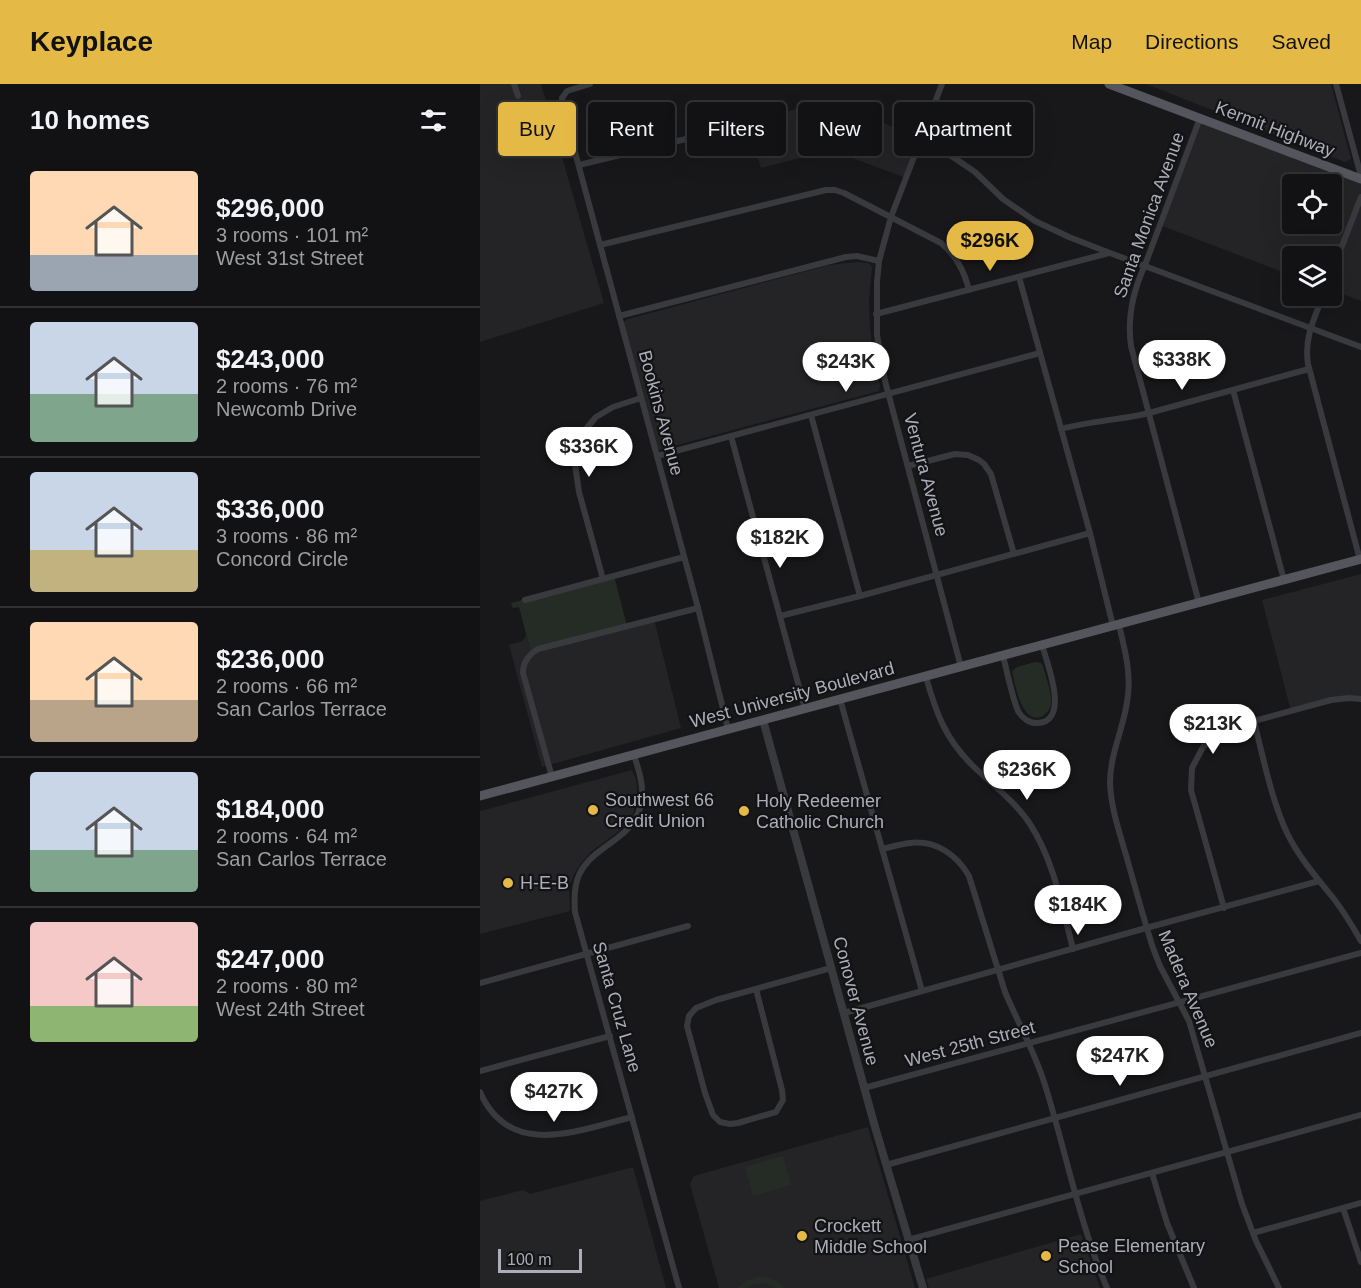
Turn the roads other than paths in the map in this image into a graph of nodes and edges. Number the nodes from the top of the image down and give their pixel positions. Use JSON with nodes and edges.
{"nodes":[{"id":1,"x":514,"y":84,"type":"edge"},
{"id":2,"x":590,"y":84,"type":"edge"},
{"id":3,"x":942,"y":84,"type":"edge"},
{"id":4,"x":1109,"y":84,"type":"edge"},
{"id":5,"x":1336,"y":84,"type":"edge"},
{"id":6,"x":518,"y":96,"type":"dead end"},
{"id":7,"x":935,"y":102,"type":"edge"},
{"id":8,"x":1200,"y":118,"type":"junction"},
{"id":9,"x":687,"y":139,"type":"edge"},
{"id":10,"x":915,"y":156,"type":"edge"},
{"id":11,"x":950,"y":156,"type":"edge"},
{"id":12,"x":579,"y":165,"type":"junction"},
{"id":13,"x":1361,"y":177,"type":"edge"},
{"id":14,"x":1361,"y":197,"type":"edge"},
{"id":15,"x":891,"y":217,"type":"junction"},
{"id":16,"x":600,"y":245,"type":"junction"},
{"id":17,"x":1342,"y":246,"type":"edge"},
{"id":18,"x":1110,"y":253,"type":"junction"},
{"id":19,"x":879,"y":261,"type":"junction"},
{"id":20,"x":1145,"y":265,"type":"junction"},
{"id":21,"x":1019,"y":276,"type":"junction"},
{"id":22,"x":969,"y":290,"type":"junction"},
{"id":23,"x":1319,"y":306,"type":"edge"},
{"id":24,"x":876,"y":314,"type":"junction"},
{"id":25,"x":620,"y":316,"type":"junction"},
{"id":26,"x":1311,"y":327,"type":"junction"},
{"id":27,"x":1361,"y":347,"type":"edge"},
{"id":28,"x":1040,"y":354,"type":"junction"},
{"id":29,"x":1309,"y":369,"type":"junction"},
{"id":30,"x":1233,"y":390,"type":"junction"},
{"id":31,"x":889,"y":394,"type":"junction"},
{"id":32,"x":641,"y":398,"type":"junction"},
{"id":33,"x":1149,"y":413,"type":"junction"},
{"id":34,"x":811,"y":415,"type":"junction"},
{"id":35,"x":1061,"y":429,"type":"junction"},
{"id":36,"x":731,"y":436,"type":"junction"},
{"id":37,"x":657,"y":456,"type":"junction"},
{"id":38,"x":908,"y":466,"type":"junction"},
{"id":39,"x":1090,"y":533,"type":"junction"},
{"id":40,"x":1014,"y":554,"type":"junction"},
{"id":41,"x":684,"y":557,"type":"junction"},
{"id":42,"x":1360,"y":560,"type":"edge"},
{"id":43,"x":938,"y":575,"type":"junction"},
{"id":44,"x":603,"y":579,"type":"junction"},
{"id":45,"x":1284,"y":580,"type":"junction"},
{"id":46,"x":860,"y":596,"type":"junction"},
{"id":47,"x":525,"y":600,"type":"dead end"},
{"id":48,"x":1199,"y":603,"type":"junction"},
{"id":49,"x":698,"y":608,"type":"junction"},
{"id":50,"x":780,"y":616,"type":"junction"},
{"id":51,"x":1116,"y":625,"type":"junction"},
{"id":52,"x":1042,"y":645,"type":"junction"},
{"id":53,"x":1003,"y":656,"type":"junction"},
{"id":54,"x":962,"y":667,"type":"junction"},
{"id":55,"x":926,"y":676,"type":"junction"},
{"id":56,"x":840,"y":699,"type":"junction"},
{"id":57,"x":1361,"y":699,"type":"edge"},
{"id":58,"x":805,"y":709,"type":"junction"},
{"id":59,"x":764,"y":720,"type":"junction"},
{"id":60,"x":1254,"y":721,"type":"junction"},
{"id":61,"x":728,"y":729,"type":"junction"},
{"id":62,"x":634,"y":755,"type":"junction"},
{"id":63,"x":552,"y":777,"type":"junction"},
{"id":64,"x":480,"y":796,"type":"edge"},
{"id":65,"x":882,"y":849,"type":"junction"},
{"id":66,"x":1319,"y":881,"type":"junction"},
{"id":67,"x":1224,"y":908,"type":"junction"},
{"id":68,"x":688,"y":926,"type":"dead end"},
{"id":69,"x":1146,"y":928,"type":"junction"},
{"id":70,"x":1361,"y":941,"type":"edge"},
{"id":71,"x":1073,"y":950,"type":"junction"},
{"id":72,"x":586,"y":953,"type":"junction"},
{"id":73,"x":1361,"y":953,"type":"edge"},
{"id":74,"x":831,"y":968,"type":"junction"},
{"id":75,"x":998,"y":970,"type":"junction"},
{"id":76,"x":480,"y":983,"type":"edge"},
{"id":77,"x":756,"y":989,"type":"junction"},
{"id":78,"x":922,"y":992,"type":"junction"},
{"id":79,"x":1180,"y":1002,"type":"junction"},
{"id":80,"x":843,"y":1013,"type":"junction"},
{"id":81,"x":1361,"y":1033,"type":"edge"},
{"id":82,"x":610,"y":1036,"type":"junction"},
{"id":83,"x":1030,"y":1043,"type":"junction"},
{"id":84,"x":480,"y":1071,"type":"edge"},
{"id":85,"x":1206,"y":1076,"type":"junction"},
{"id":86,"x":864,"y":1088,"type":"junction"},
{"id":87,"x":480,"y":1092,"type":"edge"},
{"id":88,"x":1361,"y":1115,"type":"edge"},
{"id":89,"x":632,"y":1117,"type":"junction"},
{"id":90,"x":1054,"y":1118,"type":"junction"},
{"id":91,"x":1227,"y":1152,"type":"junction"},
{"id":92,"x":886,"y":1165,"type":"junction"},
{"id":93,"x":1152,"y":1173,"type":"junction"},
{"id":94,"x":1075,"y":1194,"type":"junction"},
{"id":95,"x":1361,"y":1203,"type":"edge"},
{"id":96,"x":1343,"y":1208,"type":"junction"},
{"id":97,"x":1253,"y":1233,"type":"junction"},
{"id":98,"x":908,"y":1240,"type":"junction"},
{"id":99,"x":1361,"y":1262,"type":"edge"},
{"id":100,"x":679,"y":1288,"type":"edge"},
{"id":101,"x":922,"y":1288,"type":"edge"},
{"id":102,"x":1107,"y":1288,"type":"edge"},
{"id":103,"x":1194,"y":1288,"type":"edge"},
{"id":104,"x":1279,"y":1288,"type":"edge"}],
"edges":[{"from":1,"to":6,"type":"street"},
{"from":2,"to":12,"type":"street","name":"Bookins Avenue"},
{"from":3,"to":7,"type":"street","name":"Ventura Avenue"},
{"from":4,"to":8,"type":"main road","name":"Kermit Highway"},
{"from":5,"to":13,"type":"street"},
{"from":8,"to":13,"type":"main road","name":"Kermit Highway"},
{"from":8,"to":20,"type":"street","name":"Santa Monica Avenue"},
{"from":9,"to":12,"type":"street"},
{"from":10,"to":15,"type":"street","name":"Ventura Avenue"},
{"from":11,"to":18,"type":"street"},
{"from":12,"to":16,"type":"street","name":"Bookins Avenue"},
{"from":14,"to":17,"type":"street"},
{"from":15,"to":16,"type":"street"},
{"from":15,"to":19,"type":"street","name":"Ventura Avenue"},
{"from":15,"to":22,"type":"street"},
{"from":16,"to":25,"type":"street","name":"Bookins Avenue"},
{"from":18,"to":20,"type":"street"},
{"from":18,"to":21,"type":"street"},
{"from":19,"to":24,"type":"street","name":"Ventura Avenue"},
{"from":19,"to":25,"type":"street"},
{"from":20,"to":26,"type":"street"},
{"from":20,"to":33,"type":"street","name":"Santa Monica Avenue"},
{"from":21,"to":22,"type":"street"},
{"from":21,"to":28,"type":"street","name":"Madera Avenue"},
{"from":22,"to":24,"type":"street"},
{"from":23,"to":26,"type":"street"},
{"from":24,"to":31,"type":"street","name":"Ventura Avenue"},
{"from":25,"to":32,"type":"street","name":"Bookins Avenue"},
{"from":26,"to":27,"type":"street"},
{"from":26,"to":29,"type":"street"},
{"from":28,"to":31,"type":"street"},
{"from":28,"to":35,"type":"street","name":"Madera Avenue"},
{"from":29,"to":30,"type":"street"},
{"from":29,"to":42,"type":"street"},
{"from":30,"to":33,"type":"street"},
{"from":30,"to":45,"type":"street"},
{"from":31,"to":34,"type":"street"},
{"from":31,"to":38,"type":"street","name":"Ventura Avenue"},
{"from":32,"to":37,"type":"street","name":"Bookins Avenue"},
{"from":32,"to":44,"type":"street"},
{"from":33,"to":35,"type":"street"},
{"from":33,"to":48,"type":"street","name":"Santa Monica Avenue"},
{"from":34,"to":36,"type":"street"},
{"from":34,"to":46,"type":"street"},
{"from":35,"to":39,"type":"street","name":"Madera Avenue"},
{"from":36,"to":37,"type":"street"},
{"from":36,"to":50,"type":"street"},
{"from":37,"to":41,"type":"street","name":"Bookins Avenue"},
{"from":38,"to":40,"type":"street"},
{"from":38,"to":43,"type":"street","name":"Ventura Avenue"},
{"from":39,"to":40,"type":"street"},
{"from":39,"to":51,"type":"street","name":"Madera Avenue"},
{"from":40,"to":43,"type":"street"},
{"from":41,"to":44,"type":"street"},
{"from":41,"to":49,"type":"street","name":"Bookins Avenue"},
{"from":42,"to":45,"type":"main road","name":"West University Boulevard"},
{"from":43,"to":46,"type":"street"},
{"from":43,"to":54,"type":"street","name":"Ventura Avenue"},
{"from":44,"to":47,"type":"street"},
{"from":45,"to":48,"type":"main road","name":"West University Boulevard"},
{"from":46,"to":50,"type":"street"},
{"from":48,"to":51,"type":"main road","name":"West University Boulevard"},
{"from":49,"to":61,"type":"street","name":"Bookins Avenue"},
{"from":49,"to":63,"type":"street"},
{"from":50,"to":58,"type":"street"},
{"from":51,"to":52,"type":"main road","name":"West University Boulevard"},
{"from":51,"to":69,"type":"street","name":"Madera Avenue"},
{"from":52,"to":53,"type":"main road","name":"West University Boulevard"},
{"from":52,"to":53,"type":"street"},
{"from":53,"to":54,"type":"main road","name":"West University Boulevard"},
{"from":54,"to":55,"type":"main road","name":"West University Boulevard"},
{"from":55,"to":56,"type":"main road","name":"West University Boulevard"},
{"from":55,"to":71,"type":"street"},
{"from":56,"to":58,"type":"main road","name":"West University Boulevard"},
{"from":56,"to":65,"type":"street"},
{"from":57,"to":60,"type":"street"},
{"from":58,"to":59,"type":"main road","name":"West University Boulevard"},
{"from":59,"to":61,"type":"main road","name":"West University Boulevard"},
{"from":59,"to":74,"type":"street","name":"Conover Avenue"},
{"from":60,"to":66,"type":"street"},
{"from":60,"to":67,"type":"street"},
{"from":61,"to":62,"type":"main road","name":"West University Boulevard"},
{"from":62,"to":63,"type":"main road","name":"West University Boulevard"},
{"from":62,"to":72,"type":"street","name":"Santa Cruz Lane"},
{"from":63,"to":64,"type":"main road","name":"West University Boulevard"},
{"from":65,"to":75,"type":"street"},
{"from":65,"to":78,"type":"street"},
{"from":66,"to":67,"type":"street"},
{"from":66,"to":70,"type":"street"},
{"from":67,"to":69,"type":"street"},
{"from":68,"to":72,"type":"street"},
{"from":69,"to":71,"type":"street"},
{"from":69,"to":79,"type":"street","name":"Madera Avenue"},
{"from":71,"to":75,"type":"street"},
{"from":72,"to":76,"type":"street"},
{"from":72,"to":82,"type":"street","name":"Santa Cruz Lane"},
{"from":73,"to":79,"type":"street","name":"West 25th Street"},
{"from":74,"to":77,"type":"street"},
{"from":74,"to":80,"type":"street","name":"Conover Avenue"},
{"from":75,"to":78,"type":"street"},
{"from":75,"to":83,"type":"street"},
{"from":77,"to":77,"type":"street"},
{"from":78,"to":80,"type":"street"},
{"from":79,"to":83,"type":"street","name":"West 25th Street"},
{"from":79,"to":85,"type":"street","name":"Madera Avenue"},
{"from":80,"to":86,"type":"street","name":"Conover Avenue"},
{"from":81,"to":85,"type":"street"},
{"from":82,"to":84,"type":"street"},
{"from":82,"to":89,"type":"street","name":"Santa Cruz Lane"},
{"from":83,"to":86,"type":"street","name":"West 25th Street"},
{"from":83,"to":90,"type":"street"},
{"from":85,"to":90,"type":"street"},
{"from":85,"to":91,"type":"street","name":"Madera Avenue"},
{"from":86,"to":92,"type":"street","name":"Conover Avenue"},
{"from":87,"to":89,"type":"street"},
{"from":88,"to":91,"type":"street"},
{"from":89,"to":100,"type":"street","name":"Santa Cruz Lane"},
{"from":90,"to":92,"type":"street"},
{"from":90,"to":94,"type":"street"},
{"from":91,"to":93,"type":"street"},
{"from":91,"to":97,"type":"street","name":"Madera Avenue"},
{"from":92,"to":98,"type":"street","name":"Conover Avenue"},
{"from":93,"to":94,"type":"street"},
{"from":93,"to":103,"type":"street"},
{"from":94,"to":98,"type":"street"},
{"from":94,"to":102,"type":"street"},
{"from":95,"to":96,"type":"street"},
{"from":96,"to":97,"type":"street"},
{"from":96,"to":99,"type":"street"},
{"from":97,"to":104,"type":"street","name":"Madera Avenue"},
{"from":98,"to":101,"type":"street","name":"Conover Avenue"}]}
